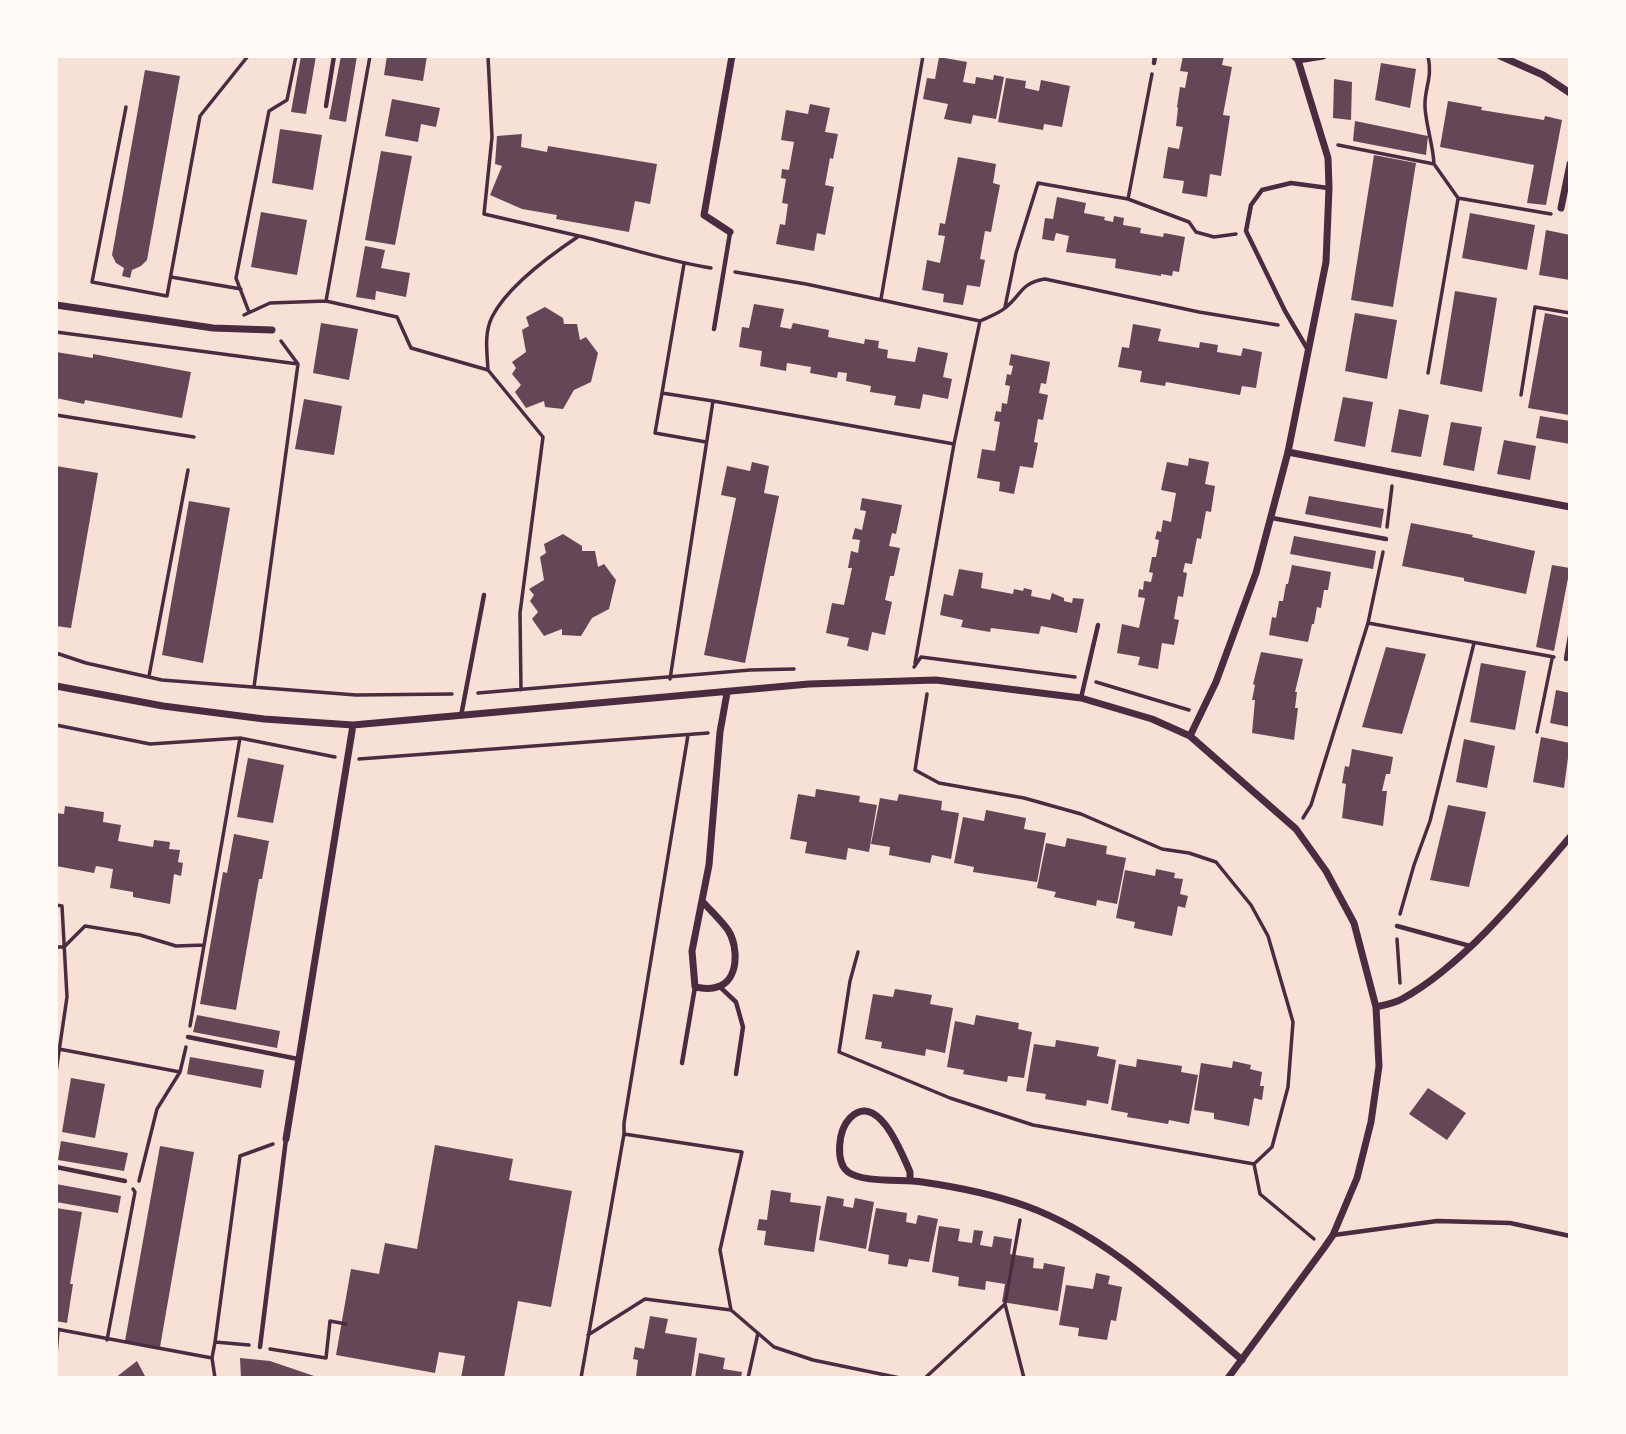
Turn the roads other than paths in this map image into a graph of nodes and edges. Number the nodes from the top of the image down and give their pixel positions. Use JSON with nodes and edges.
{"nodes":[{"id":1,"x":334,"y":56,"type":"edge"},
{"id":2,"x":732,"y":56,"type":"edge"},
{"id":3,"x":1155,"y":56,"type":"edge"},
{"id":4,"x":1323,"y":56,"type":"edge"},
{"id":5,"x":1500,"y":56,"type":"edge"},
{"id":6,"x":1296,"y":58,"type":"edge"},
{"id":7,"x":1154,"y":63,"type":"road end"},
{"id":8,"x":1570,"y":93,"type":"edge"},
{"id":9,"x":326,"y":106,"type":"dead end"},
{"id":10,"x":1570,"y":164,"type":"edge"},
{"id":11,"x":1329,"y":188,"type":"junction"},
{"id":12,"x":1561,"y":212,"type":"road end"},
{"id":13,"x":730,"y":232,"type":"joint"},
{"id":14,"x":56,"y":305,"type":"edge"},
{"id":15,"x":714,"y":328,"type":"dead end"},
{"id":16,"x":272,"y":330,"type":"road end"},
{"id":17,"x":1308,"y":350,"type":"junction"},
{"id":18,"x":1288,"y":453,"type":"junction"},
{"id":19,"x":1570,"y":507,"type":"edge"},
{"id":20,"x":1272,"y":518,"type":"junction"},
{"id":21,"x":1386,"y":540,"type":"road end"},
{"id":22,"x":484,"y":595,"type":"dead end"},
{"id":23,"x":1098,"y":625,"type":"dead end"},
{"id":24,"x":1570,"y":636,"type":"edge"},
{"id":25,"x":1566,"y":659,"type":"road end"},
{"id":26,"x":56,"y":686,"type":"edge"},
{"id":27,"x":727,"y":693,"type":"junction"},
{"id":28,"x":1081,"y":698,"type":"junction"},
{"id":29,"x":461,"y":717,"type":"junction"},
{"id":30,"x":353,"y":725,"type":"junction"},
{"id":31,"x":1190,"y":736,"type":"junction"},
{"id":32,"x":1570,"y":837,"type":"edge"},
{"id":33,"x":702,"y":901,"type":"junction"},
{"id":34,"x":1397,"y":926,"type":"road end"},
{"id":35,"x":1471,"y":946,"type":"junction"},
{"id":36,"x":695,"y":987,"type":"junction"},
{"id":37,"x":720,"y":987,"type":"junction"},
{"id":38,"x":1376,"y":1007,"type":"junction"},
{"id":39,"x":188,"y":1037,"type":"dead end"},
{"id":40,"x":298,"y":1059,"type":"junction"},
{"id":41,"x":681,"y":1063,"type":"dead end"},
{"id":42,"x":736,"y":1074,"type":"dead end"},
{"id":43,"x":286,"y":1139,"type":"joint"},
{"id":44,"x":56,"y":1167,"type":"edge"},
{"id":45,"x":125,"y":1181,"type":"dead end"},
{"id":46,"x":910,"y":1181,"type":"junction"},
{"id":47,"x":1333,"y":1235,"type":"junction"},
{"id":48,"x":1570,"y":1236,"type":"edge"},
{"id":49,"x":260,"y":1347,"type":"road end"},
{"id":50,"x":1242,"y":1360,"type":"junction"},
{"id":51,"x":1228,"y":1378,"type":"edge"}],
"edges":[{"from":1,"to":9,"type":"lane"},
{"from":2,"to":13,"type":"street"},
{"from":3,"to":7,"type":"lane"},
{"from":4,"to":6,"type":"street"},
{"from":5,"to":8,"type":"street"},
{"from":6,"to":11,"type":"street"},
{"from":10,"to":12,"type":"street"},
{"from":11,"to":17,"type":"street"},
{"from":11,"to":17,"type":"lane"},
{"from":13,"to":15,"type":"lane"},
{"from":14,"to":16,"type":"street"},
{"from":17,"to":18,"type":"street"},
{"from":18,"to":19,"type":"street"},
{"from":18,"to":20,"type":"street"},
{"from":20,"to":21,"type":"lane"},
{"from":20,"to":31,"type":"street"},
{"from":22,"to":29,"type":"lane"},
{"from":23,"to":28,"type":"lane"},
{"from":24,"to":25,"type":"lane"},
{"from":26,"to":30,"type":"street"},
{"from":27,"to":28,"type":"street"},
{"from":27,"to":29,"type":"street"},
{"from":27,"to":33,"type":"street"},
{"from":28,"to":31,"type":"street"},
{"from":29,"to":30,"type":"street"},
{"from":30,"to":40,"type":"street"},
{"from":31,"to":38,"type":"street"},
{"from":32,"to":35,"type":"street"},
{"from":33,"to":36,"type":"street"},
{"from":33,"to":37,"type":"street"},
{"from":34,"to":35,"type":"lane"},
{"from":35,"to":38,"type":"street"},
{"from":36,"to":37,"type":"street"},
{"from":36,"to":41,"type":"lane"},
{"from":37,"to":42,"type":"lane"},
{"from":38,"to":47,"type":"street"},
{"from":39,"to":40,"type":"lane"},
{"from":40,"to":43,"type":"street"},
{"from":43,"to":49,"type":"lane"},
{"from":44,"to":45,"type":"lane"},
{"from":46,"to":46,"type":"street"},
{"from":46,"to":50,"type":"street"},
{"from":47,"to":48,"type":"lane"},
{"from":47,"to":50,"type":"street"},
{"from":50,"to":51,"type":"street"}]}
